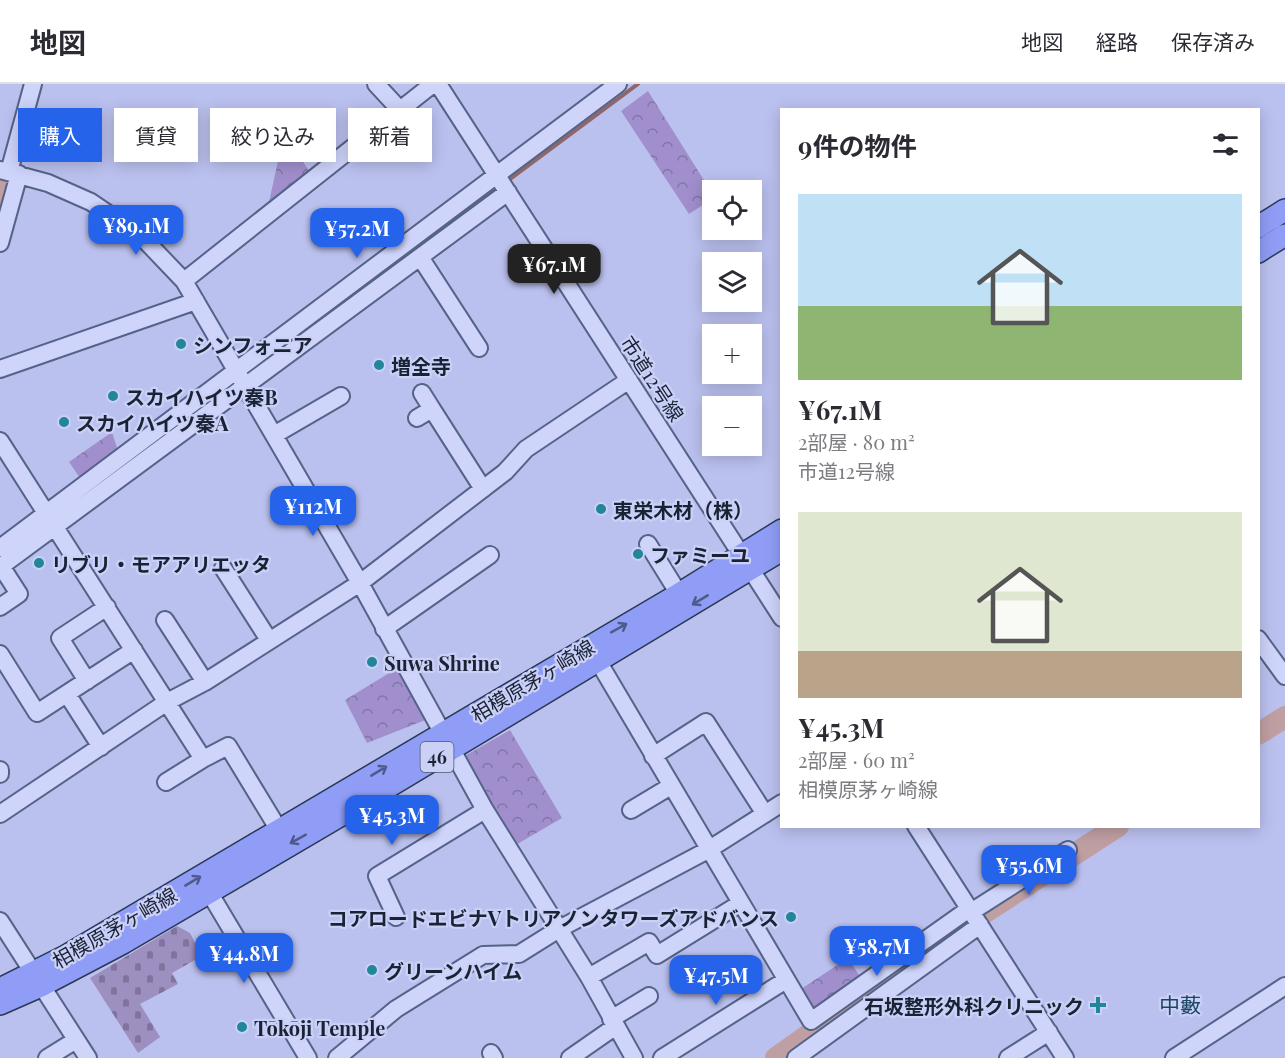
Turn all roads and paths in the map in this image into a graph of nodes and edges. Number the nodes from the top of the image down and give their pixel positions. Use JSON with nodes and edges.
{"nodes":[{"id":1,"x":33,"y":84,"type":"edge"},
{"id":2,"x":376,"y":84,"type":"edge"},
{"id":3,"x":433,"y":84,"type":"edge"},
{"id":4,"x":438,"y":84,"type":"edge"},
{"id":5,"x":618,"y":84,"type":"edge"},
{"id":6,"x":398,"y":108,"type":"edge"},
{"id":7,"x":405,"y":108,"type":"edge"},
{"id":8,"x":348,"y":153,"type":"edge"},
{"id":9,"x":6,"y":173,"type":"edge"},
{"id":10,"x":503,"y":184,"type":"junction"},
{"id":11,"x":1285,"y":210,"type":"edge"},
{"id":12,"x":1260,"y":226,"type":"edge"},
{"id":13,"x":1285,"y":235,"type":"edge"},
{"id":14,"x":0,"y":243,"type":"edge"},
{"id":15,"x":1260,"y":251,"type":"edge"},
{"id":16,"x":420,"y":257,"type":"junction"},
{"id":17,"x":184,"y":281,"type":"junction"},
{"id":18,"x":196,"y":301,"type":"junction"},
{"id":19,"x":479,"y":348,"type":"dead end"},
{"id":20,"x":0,"y":369,"type":"edge"},
{"id":21,"x":241,"y":378,"type":"junction"},
{"id":22,"x":629,"y":380,"type":"junction"},
{"id":23,"x":422,"y":393,"type":"dead end"},
{"id":24,"x":341,"y":396,"type":"dead end"},
{"id":25,"x":274,"y":435,"type":"junction"},
{"id":26,"x":0,"y":441,"type":"edge"},
{"id":27,"x":483,"y":489,"type":"junction"},
{"id":28,"x":51,"y":520,"type":"junction"},
{"id":29,"x":780,"y":532,"type":"edge"},
{"id":30,"x":648,"y":544,"type":"dead end"},
{"id":31,"x":0,"y":548,"type":"edge"},
{"id":32,"x":780,"y":551,"type":"edge"},
{"id":33,"x":490,"y":555,"type":"dead end"},
{"id":34,"x":745,"y":563,"type":"junction"},
{"id":35,"x":0,"y":566,"type":"edge"},
{"id":36,"x":223,"y":568,"type":"dead end"},
{"id":37,"x":360,"y":583,"type":"junction"},
{"id":38,"x":679,"y":594,"type":"junction"},
{"id":39,"x":0,"y":607,"type":"edge"},
{"id":40,"x":107,"y":607,"type":"junction"},
{"id":41,"x":780,"y":615,"type":"edge"},
{"id":42,"x":165,"y":620,"type":"dead end"},
{"id":43,"x":384,"y":629,"type":"junction"},
{"id":44,"x":269,"y":640,"type":"junction"},
{"id":45,"x":1260,"y":642,"type":"edge"},
{"id":46,"x":134,"y":650,"type":"junction"},
{"id":47,"x":0,"y":654,"type":"edge"},
{"id":48,"x":598,"y":661,"type":"junction"},
{"id":49,"x":1285,"y":676,"type":"edge"},
{"id":50,"x":87,"y":681,"type":"junction"},
{"id":51,"x":204,"y":682,"type":"junction"},
{"id":52,"x":67,"y":694,"type":"junction"},
{"id":53,"x":167,"y":702,"type":"junction"},
{"id":54,"x":446,"y":741,"type":"junction"},
{"id":55,"x":100,"y":747,"type":"junction"},
{"id":56,"x":653,"y":756,"type":"junction"},
{"id":57,"x":203,"y":759,"type":"junction"},
{"id":58,"x":166,"y":782,"type":"dead end"},
{"id":59,"x":671,"y":786,"type":"junction"},
{"id":60,"x":780,"y":804,"type":"edge"},
{"id":61,"x":485,"y":810,"type":"junction"},
{"id":62,"x":631,"y":810,"type":"dead end"},
{"id":63,"x":0,"y":814,"type":"edge"},
{"id":64,"x":765,"y":814,"type":"junction"},
{"id":65,"x":917,"y":828,"type":"edge"},
{"id":66,"x":279,"y":830,"type":"junction"},
{"id":67,"x":708,"y":850,"type":"junction"},
{"id":68,"x":1068,"y":850,"type":"dead end"},
{"id":69,"x":209,"y":892,"type":"junction"},
{"id":70,"x":741,"y":903,"type":"junction"},
{"id":71,"x":396,"y":917,"type":"dead end"},
{"id":72,"x":975,"y":917,"type":"junction"},
{"id":73,"x":0,"y":921,"type":"edge"},
{"id":74,"x":559,"y":929,"type":"junction"},
{"id":75,"x":589,"y":977,"type":"junction"},
{"id":76,"x":37,"y":980,"type":"junction"},
{"id":77,"x":786,"y":980,"type":"junction"},
{"id":78,"x":1285,"y":986,"type":"edge"},
{"id":79,"x":0,"y":989,"type":"edge"},
{"id":80,"x":649,"y":996,"type":"dead end"},
{"id":81,"x":0,"y":1004,"type":"edge"},
{"id":82,"x":613,"y":1023,"type":"junction"},
{"id":83,"x":1049,"y":1032,"type":"junction"},
{"id":84,"x":76,"y":1040,"type":"junction"},
{"id":85,"x":47,"y":1058,"type":"edge"},
{"id":86,"x":88,"y":1058,"type":"edge"},
{"id":87,"x":308,"y":1058,"type":"edge"},
{"id":88,"x":337,"y":1058,"type":"edge"},
{"id":89,"x":570,"y":1058,"type":"edge"},
{"id":90,"x":634,"y":1058,"type":"edge"},
{"id":91,"x":662,"y":1058,"type":"edge"},
{"id":92,"x":796,"y":1058,"type":"edge"},
{"id":93,"x":1008,"y":1058,"type":"edge"},
{"id":94,"x":1065,"y":1058,"type":"edge"},
{"id":95,"x":1174,"y":1058,"type":"edge"}],
"edges":[{"from":1,"to":9,"type":"street"},
{"from":2,"to":6,"type":"street"},
{"from":3,"to":7,"type":"street"},
{"from":4,"to":10,"type":"street","name":"市道12号線"},
{"from":5,"to":10,"type":"street"},
{"from":8,"to":17,"type":"street"},
{"from":9,"to":14,"type":"street"},
{"from":9,"to":17,"type":"street"},
{"from":10,"to":16,"type":"street"},
{"from":10,"to":21,"type":"street"},
{"from":10,"to":22,"type":"street","name":"市道12号線"},
{"from":11,"to":12,"type":"main road"},
{"from":13,"to":15,"type":"main road"},
{"from":16,"to":19,"type":"street"},
{"from":16,"to":21,"type":"street"},
{"from":17,"to":18,"type":"street"},
{"from":18,"to":20,"type":"street"},
{"from":18,"to":21,"type":"street"},
{"from":21,"to":25,"type":"street"},
{"from":21,"to":28,"type":"street"},
{"from":22,"to":27,"type":"street"},
{"from":22,"to":34,"type":"street","name":"市道12号線"},
{"from":23,"to":27,"type":"street"},
{"from":24,"to":25,"type":"street"},
{"from":25,"to":37,"type":"street"},
{"from":26,"to":28,"type":"street"},
{"from":27,"to":37,"type":"street"},
{"from":28,"to":31,"type":"street"},
{"from":28,"to":35,"type":"street"},
{"from":28,"to":40,"type":"street"},
{"from":29,"to":34,"type":"main road","name":"相模原茅ヶ崎線","number":"46"},
{"from":30,"to":38,"type":"street"},
{"from":32,"to":34,"type":"main road","name":"相模原茅ヶ崎線","number":"46"},
{"from":33,"to":43,"type":"street"},
{"from":34,"to":38,"type":"main road","name":"相模原茅ヶ崎線","number":"46"},
{"from":34,"to":41,"type":"street","name":"市道12号線"},
{"from":34,"to":48,"type":"main road","name":"相模原茅ヶ崎線","number":"46","one_way":true},
{"from":35,"to":39,"type":"street"},
{"from":36,"to":44,"type":"street"},
{"from":37,"to":43,"type":"street"},
{"from":37,"to":44,"type":"street"},
{"from":54,"to":38,"type":"main road","name":"相模原茅ヶ崎線","number":"46","one_way":true},
{"from":40,"to":46,"type":"street"},
{"from":40,"to":50,"type":"street"},
{"from":42,"to":51,"type":"street"},
{"from":43,"to":54,"type":"street"},
{"from":44,"to":51,"type":"street"},
{"from":45,"to":49,"type":"street"},
{"from":46,"to":50,"type":"street"},
{"from":46,"to":53,"type":"street"},
{"from":47,"to":52,"type":"street"},
{"from":48,"to":54,"type":"main road","name":"相模原茅ヶ崎線","number":"46"},
{"from":48,"to":56,"type":"street"},
{"from":50,"to":52,"type":"street"},
{"from":51,"to":53,"type":"street"},
{"from":52,"to":55,"type":"street"},
{"from":53,"to":55,"type":"street"},
{"from":53,"to":57,"type":"street"},
{"from":54,"to":61,"type":"street"},
{"from":66,"to":54,"type":"main road","name":"相模原茅ヶ崎線","number":"46","one_way":true},
{"from":54,"to":69,"type":"main road","name":"相模原茅ヶ崎線","number":"46","one_way":true},
{"from":55,"to":63,"type":"street"},
{"from":56,"to":59,"type":"street"},
{"from":56,"to":64,"type":"street"},
{"from":57,"to":58,"type":"street"},
{"from":57,"to":66,"type":"street"},
{"from":59,"to":62,"type":"street"},
{"from":59,"to":67,"type":"street"},
{"from":60,"to":64,"type":"street"},
{"from":61,"to":71,"type":"street"},
{"from":61,"to":74,"type":"street"},
{"from":64,"to":67,"type":"street"},
{"from":65,"to":72,"type":"street"},
{"from":76,"to":66,"type":"main road","name":"相模原茅ヶ崎線","number":"46","one_way":true},
{"from":67,"to":70,"type":"street"},
{"from":67,"to":74,"type":"street"},
{"from":68,"to":72,"type":"street"},
{"from":69,"to":76,"type":"main road","name":"相模原茅ヶ崎線","number":"46"},
{"from":69,"to":87,"type":"street"},
{"from":70,"to":75,"type":"street"},
{"from":70,"to":77,"type":"street"},
{"from":72,"to":77,"type":"street"},
{"from":72,"to":83,"type":"street"},
{"from":72,"to":92,"type":"street"},
{"from":73,"to":76,"type":"street"},
{"from":74,"to":75,"type":"street"},
{"from":74,"to":88,"type":"street"},
{"from":75,"to":82,"type":"street"},
{"from":76,"to":79,"type":"main road","name":"相模原茅ヶ崎線","number":"46"},
{"from":76,"to":81,"type":"main road","name":"相模原茅ヶ崎線","number":"46"},
{"from":76,"to":84,"type":"street"},
{"from":77,"to":91,"type":"street"},
{"from":78,"to":95,"type":"street"},
{"from":80,"to":82,"type":"street"},
{"from":82,"to":89,"type":"street"},
{"from":82,"to":90,"type":"street"},
{"from":83,"to":93,"type":"street"},
{"from":83,"to":94,"type":"street"},
{"from":84,"to":85,"type":"street"},
{"from":84,"to":86,"type":"street"}]}
